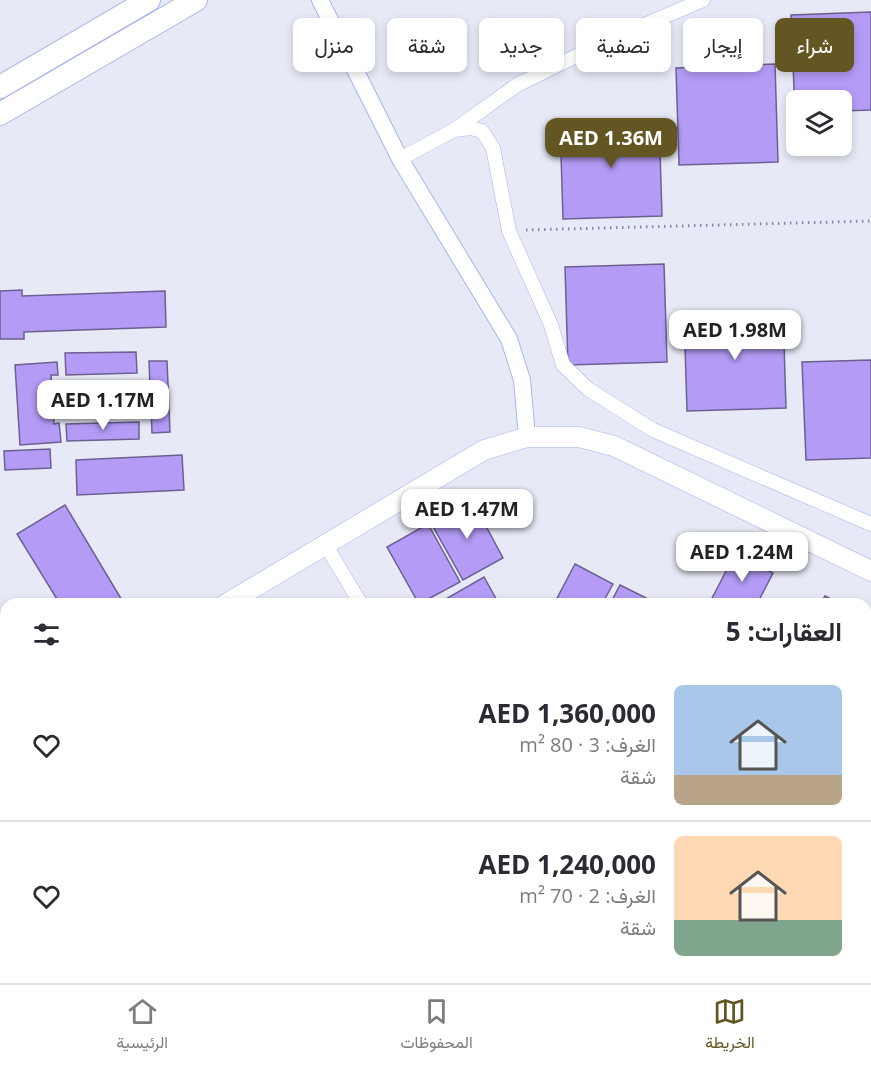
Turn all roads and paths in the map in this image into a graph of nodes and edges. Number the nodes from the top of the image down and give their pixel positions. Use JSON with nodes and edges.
{"nodes":[{"id":1,"x":149,"y":0,"type":"edge"},
{"id":2,"x":196,"y":0,"type":"edge"},
{"id":3,"x":320,"y":0,"type":"edge"},
{"id":4,"x":703,"y":0,"type":"edge"},
{"id":5,"x":0,"y":87,"type":"edge"},
{"id":6,"x":0,"y":114,"type":"edge"},
{"id":7,"x":454,"y":130,"type":"junction"},
{"id":8,"x":400,"y":159,"type":"junction"},
{"id":9,"x":871,"y":221,"type":"edge"},
{"id":10,"x":509,"y":231,"type":"junction"},
{"id":11,"x":527,"y":437,"type":"junction"},
{"id":12,"x":871,"y":524,"type":"edge"},
{"id":13,"x":326,"y":544,"type":"junction"},
{"id":14,"x":871,"y":572,"type":"edge"},
{"id":15,"x":236,"y":598,"type":"edge"},
{"id":16,"x":358,"y":598,"type":"edge"}],
"edges":[{"from":1,"to":5,"type":"highway"},
{"from":2,"to":6,"type":"highway"},
{"from":3,"to":8,"type":"street"},
{"from":4,"to":7,"type":"street"},
{"from":7,"to":8,"type":"street"},
{"from":7,"to":10,"type":"street"},
{"from":8,"to":11,"type":"street"},
{"from":9,"to":10,"type":"path"},
{"from":10,"to":12,"type":"street"},
{"from":11,"to":13,"type":"main road"},
{"from":11,"to":14,"type":"main road"},
{"from":13,"to":15,"type":"main road"},
{"from":13,"to":16,"type":"street"}]}
